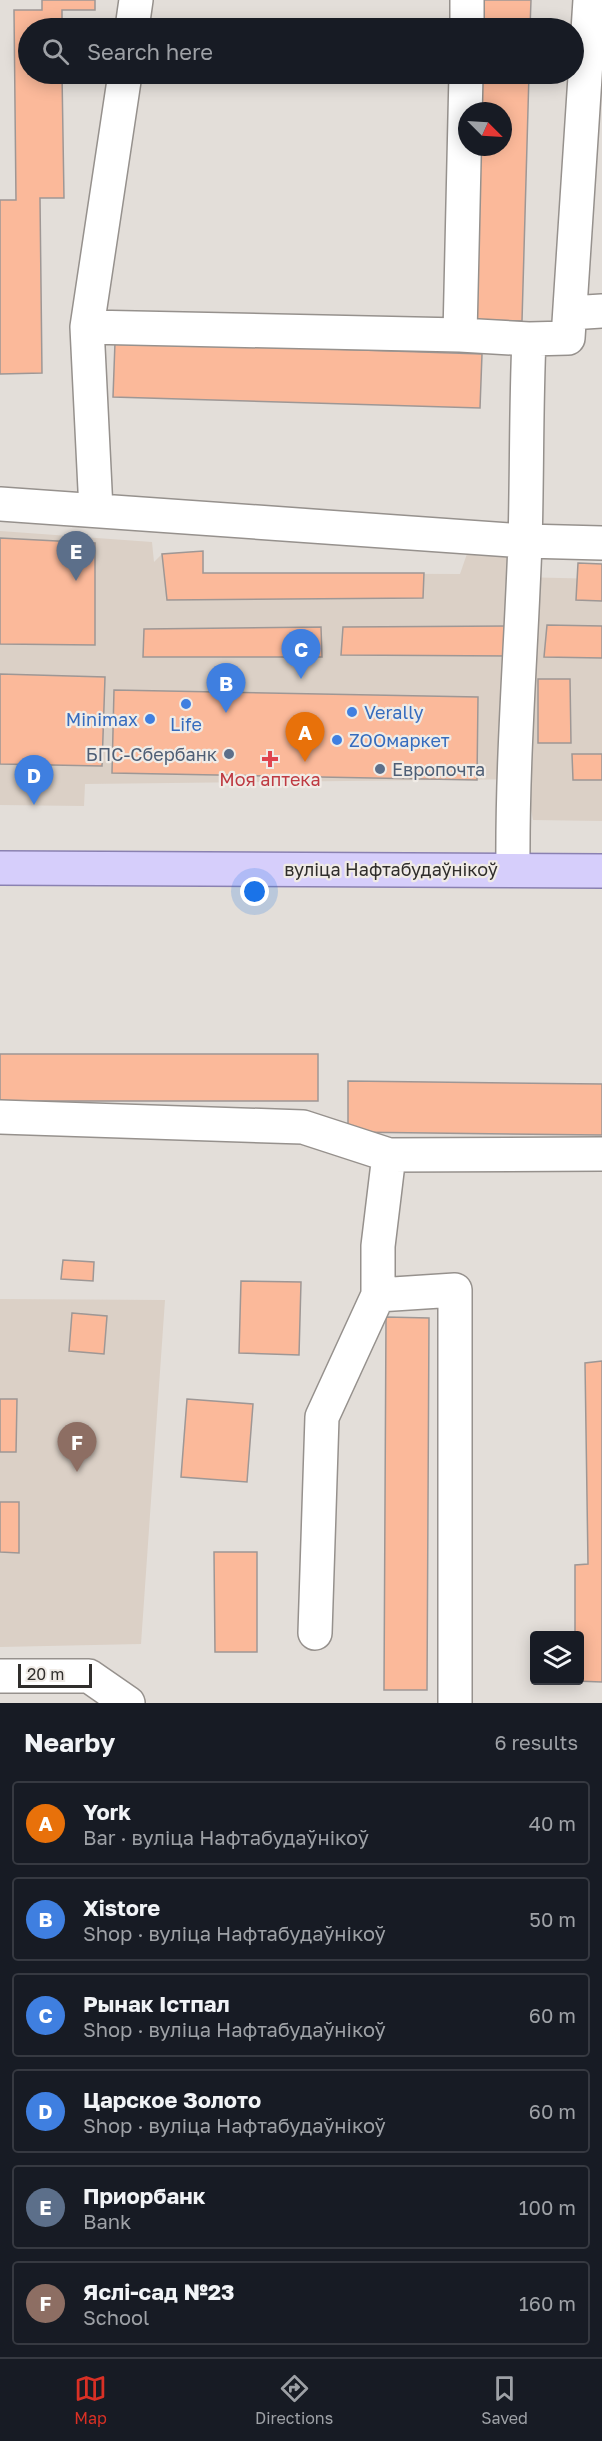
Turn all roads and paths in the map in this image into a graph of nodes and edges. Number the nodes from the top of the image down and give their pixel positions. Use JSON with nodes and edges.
{"nodes":[{"id":1,"x":136,"y":0,"type":"edge"},
{"id":2,"x":467,"y":0,"type":"edge"},
{"id":3,"x":133,"y":18,"type":"edge"},
{"id":4,"x":467,"y":18,"type":"edge"},
{"id":5,"x":594,"y":18,"type":"edge"},
{"id":6,"x":123,"y":84,"type":"edge"},
{"id":7,"x":466,"y":84,"type":"edge"},
{"id":8,"x":602,"y":311,"type":"edge"},
{"id":9,"x":570,"y":313,"type":"junction"},
{"id":10,"x":87,"y":327,"type":"junction"},
{"id":11,"x":460,"y":335,"type":"junction"},
{"id":12,"x":529,"y":339,"type":"junction"},
{"id":13,"x":0,"y":504,"type":"edge"},
{"id":14,"x":96,"y":510,"type":"junction"},
{"id":15,"x":525,"y":541,"type":"junction"},
{"id":16,"x":602,"y":543,"type":"edge"},
{"id":17,"x":0,"y":868,"type":"edge"},
{"id":18,"x":513,"y":869,"type":"junction"},
{"id":19,"x":602,"y":872,"type":"edge"},
{"id":20,"x":0,"y":1116,"type":"edge"},
{"id":21,"x":602,"y":1154,"type":"edge"},
{"id":22,"x":389,"y":1155,"type":"junction"},
{"id":23,"x":378,"y":1294,"type":"junction"},
{"id":24,"x":315,"y":1633,"type":"dead end"},
{"id":25,"x":0,"y":1676,"type":"edge"},
{"id":26,"x":128,"y":1703,"type":"edge"},
{"id":27,"x":455,"y":1703,"type":"edge"}],
"edges":[{"from":1,"to":3,"type":"lane"},
{"from":2,"to":4,"type":"lane"},
{"from":5,"to":9,"type":"lane"},
{"from":6,"to":10,"type":"lane"},
{"from":7,"to":11,"type":"lane"},
{"from":8,"to":9,"type":"lane"},
{"from":9,"to":12,"type":"lane"},
{"from":10,"to":11,"type":"lane"},
{"from":10,"to":14,"type":"lane"},
{"from":11,"to":12,"type":"lane"},
{"from":12,"to":15,"type":"lane"},
{"from":13,"to":14,"type":"lane"},
{"from":14,"to":15,"type":"lane"},
{"from":15,"to":16,"type":"lane"},
{"from":15,"to":18,"type":"lane"},
{"from":17,"to":18,"type":"main road","name":"вуліца Нафтабудаўнікоў"},
{"from":18,"to":19,"type":"main road","name":"вуліца Нафтабудаўнікоў"},
{"from":20,"to":22,"type":"lane"},
{"from":21,"to":22,"type":"lane"},
{"from":22,"to":23,"type":"lane"},
{"from":23,"to":24,"type":"lane"},
{"from":23,"to":27,"type":"lane"},
{"from":25,"to":26,"type":"lane"}]}
